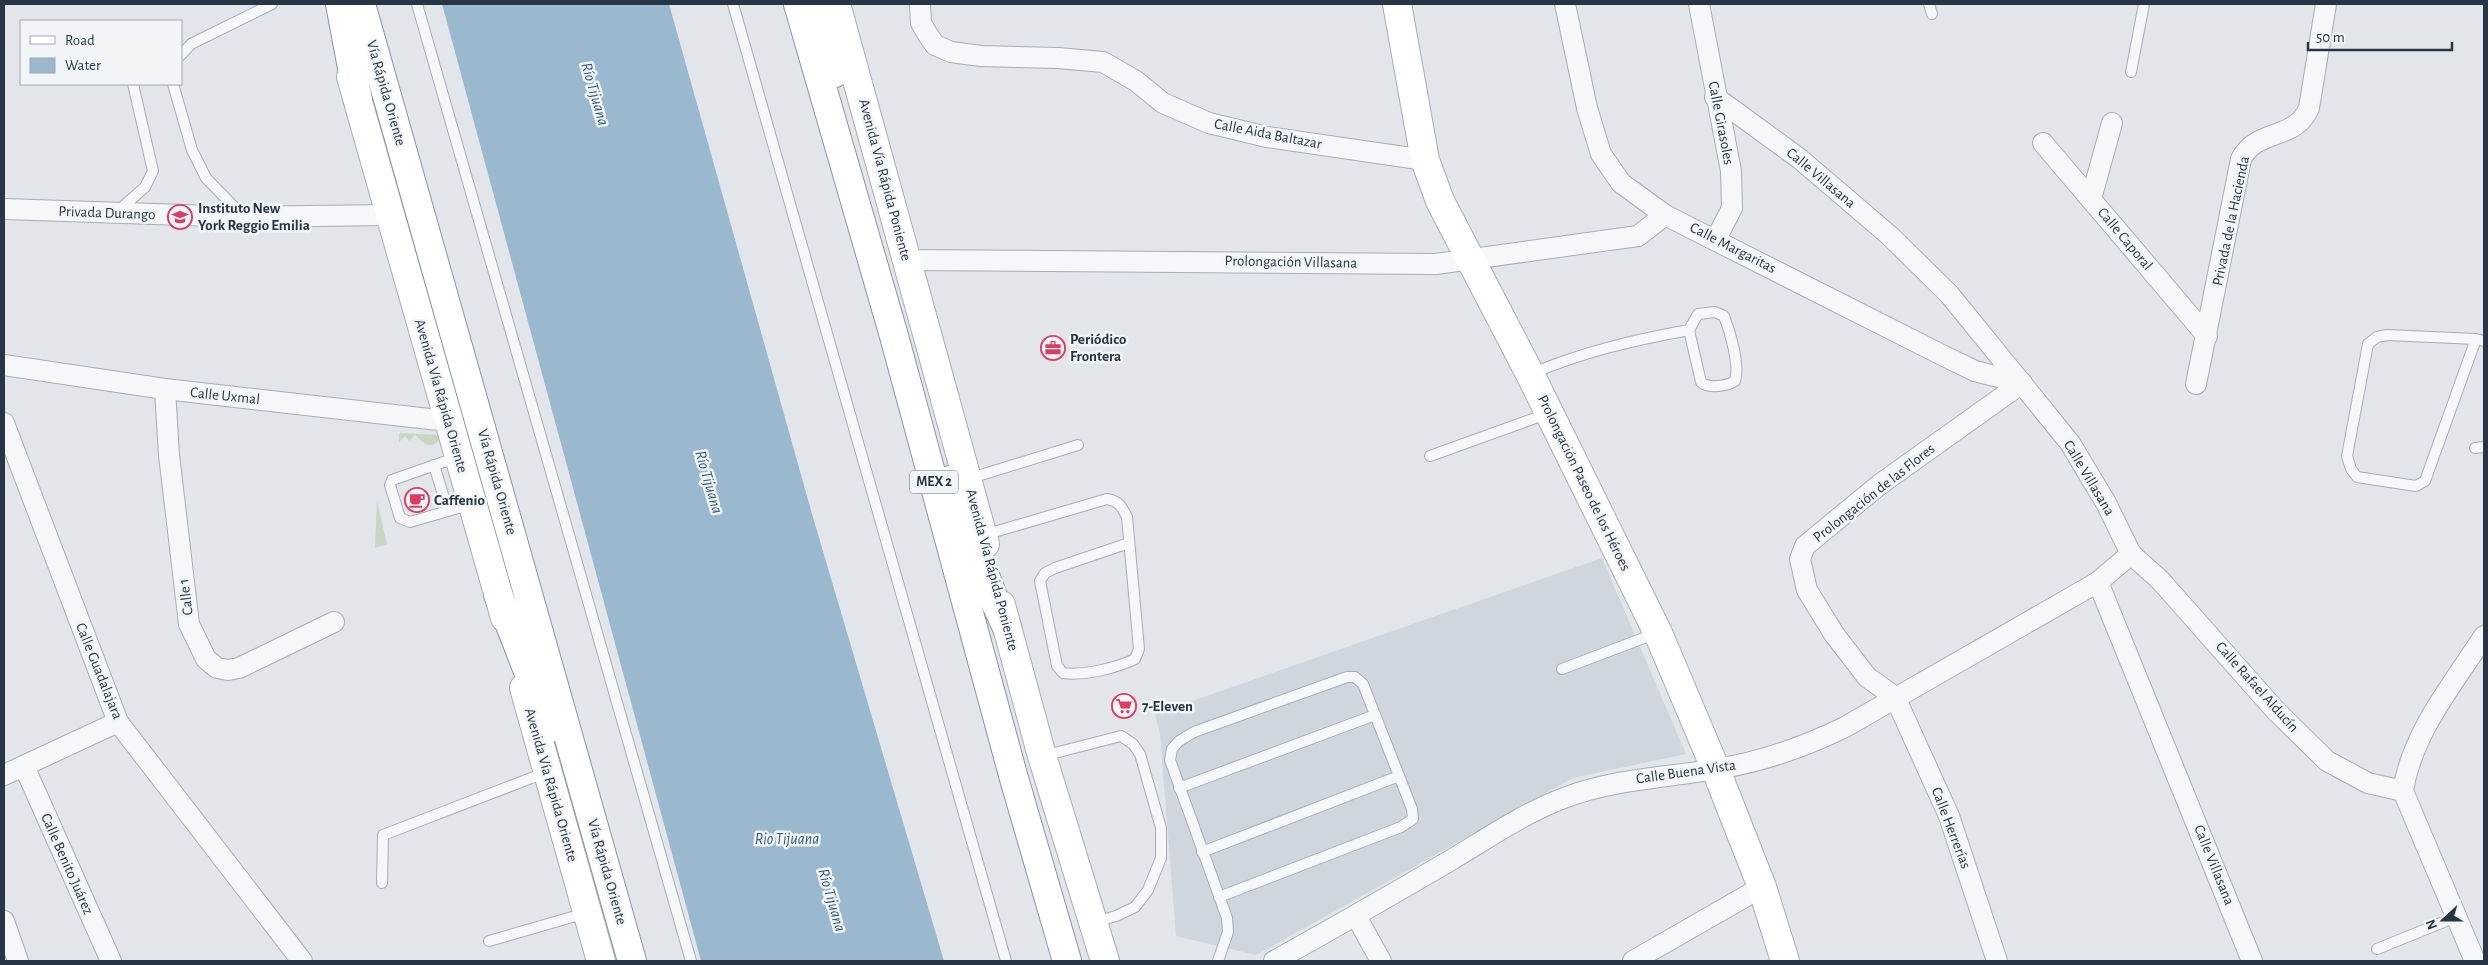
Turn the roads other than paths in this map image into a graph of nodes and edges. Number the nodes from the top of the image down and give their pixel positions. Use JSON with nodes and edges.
{"nodes":[{"id":1,"x":272,"y":4,"type":"edge"},
{"id":2,"x":329,"y":4,"type":"edge"},
{"id":3,"x":340,"y":4,"type":"edge"},
{"id":4,"x":361,"y":4,"type":"edge"},
{"id":5,"x":417,"y":4,"type":"edge"},
{"id":6,"x":733,"y":4,"type":"edge"},
{"id":7,"x":798,"y":4,"type":"edge"},
{"id":8,"x":820,"y":4,"type":"edge"},
{"id":9,"x":836,"y":4,"type":"edge"},
{"id":10,"x":920,"y":4,"type":"edge"},
{"id":11,"x":1397,"y":4,"type":"edge"},
{"id":12,"x":1565,"y":4,"type":"edge"},
{"id":13,"x":1699,"y":4,"type":"edge"},
{"id":14,"x":2144,"y":4,"type":"edge"},
{"id":15,"x":2326,"y":4,"type":"edge"},
{"id":16,"x":182,"y":54,"type":"edge"},
{"id":17,"x":2131,"y":72,"type":"dead end"},
{"id":18,"x":132,"y":85,"type":"edge"},
{"id":19,"x":173,"y":85,"type":"edge"},
{"id":20,"x":1715,"y":97,"type":"junction"},
{"id":21,"x":358,"y":100,"type":"junction"},
{"id":22,"x":2112,"y":123,"type":"dead end"},
{"id":23,"x":2043,"y":143,"type":"dead end"},
{"id":24,"x":1425,"y":160,"type":"junction"},
{"id":25,"x":2091,"y":200,"type":"junction"},
{"id":26,"x":4,"y":209,"type":"edge"},
{"id":27,"x":116,"y":213,"type":"junction"},
{"id":28,"x":390,"y":215,"type":"junction"},
{"id":29,"x":1665,"y":215,"type":"junction"},
{"id":30,"x":244,"y":217,"type":"junction"},
{"id":31,"x":1716,"y":239,"type":"junction"},
{"id":32,"x":1470,"y":259,"type":"junction"},
{"id":33,"x":907,"y":260,"type":"junction"},
{"id":34,"x":873,"y":265,"type":"junction"},
{"id":35,"x":1689,"y":330,"type":"junction"},
{"id":36,"x":894,"y":336,"type":"junction"},
{"id":37,"x":2207,"y":336,"type":"junction"},
{"id":38,"x":2480,"y":340,"type":"edge"},
{"id":39,"x":4,"y":365,"type":"edge"},
{"id":40,"x":1530,"y":374,"type":"junction"},
{"id":41,"x":2022,"y":384,"type":"junction"},
{"id":42,"x":2196,"y":384,"type":"dead end"},
{"id":43,"x":165,"y":389,"type":"junction"},
{"id":44,"x":1549,"y":413,"type":"junction"},
{"id":45,"x":448,"y":421,"type":"junction"},
{"id":46,"x":4,"y":423,"type":"edge"},
{"id":47,"x":1078,"y":446,"type":"dead end"},
{"id":48,"x":1430,"y":456,"type":"dead end"},
{"id":49,"x":446,"y":461,"type":"junction"},
{"id":50,"x":967,"y":479,"type":"junction"},
{"id":51,"x":460,"y":507,"type":"junction"},
{"id":52,"x":983,"y":536,"type":"junction"},
{"id":53,"x":1129,"y":543,"type":"junction"},
{"id":54,"x":2131,"y":554,"type":"junction"},
{"id":55,"x":2098,"y":582,"type":"junction"},
{"id":56,"x":498,"y":594,"type":"junction"},
{"id":57,"x":334,"y":622,"type":"dead end"},
{"id":58,"x":1007,"y":628,"type":"junction"},
{"id":59,"x":1658,"y":632,"type":"junction"},
{"id":60,"x":2484,"y":636,"type":"edge"},
{"id":61,"x":1562,"y":669,"type":"dead end"},
{"id":62,"x":1895,"y":698,"type":"junction"},
{"id":63,"x":1375,"y":715,"type":"junction"},
{"id":64,"x":118,"y":722,"type":"junction"},
{"id":65,"x":1042,"y":756,"type":"junction"},
{"id":66,"x":24,"y":766,"type":"junction"},
{"id":67,"x":1716,"y":770,"type":"junction"},
{"id":68,"x":547,"y":772,"type":"junction"},
{"id":69,"x":4,"y":775,"type":"edge"},
{"id":70,"x":1400,"y":776,"type":"junction"},
{"id":71,"x":1179,"y":788,"type":"junction"},
{"id":72,"x":2403,"y":791,"type":"junction"},
{"id":73,"x":1202,"y":852,"type":"junction"},
{"id":74,"x":382,"y":882,"type":"dead end"},
{"id":75,"x":611,"y":882,"type":"junction"},
{"id":76,"x":1762,"y":887,"type":"junction"},
{"id":77,"x":1219,"y":897,"type":"junction"},
{"id":78,"x":587,"y":912,"type":"junction"},
{"id":79,"x":1356,"y":916,"type":"junction"},
{"id":80,"x":2456,"y":917,"type":"junction"},
{"id":81,"x":4,"y":921,"type":"edge"},
{"id":82,"x":1095,"y":922,"type":"junction"},
{"id":83,"x":489,"y":941,"type":"dead end"},
{"id":84,"x":2377,"y":949,"type":"dead end"},
{"id":85,"x":18,"y":961,"type":"edge"},
{"id":86,"x":111,"y":961,"type":"edge"},
{"id":87,"x":302,"y":961,"type":"edge"},
{"id":88,"x":600,"y":961,"type":"edge"},
{"id":89,"x":632,"y":961,"type":"edge"},
{"id":90,"x":691,"y":961,"type":"edge"},
{"id":91,"x":1006,"y":961,"type":"edge"},
{"id":92,"x":1066,"y":961,"type":"edge"},
{"id":93,"x":1106,"y":961,"type":"edge"},
{"id":94,"x":1218,"y":961,"type":"edge"},
{"id":95,"x":1274,"y":961,"type":"edge"},
{"id":96,"x":1381,"y":961,"type":"edge"},
{"id":97,"x":1632,"y":961,"type":"edge"},
{"id":98,"x":1785,"y":961,"type":"edge"},
{"id":99,"x":1997,"y":961,"type":"edge"},
{"id":100,"x":2252,"y":961,"type":"edge"},
{"id":101,"x":2475,"y":961,"type":"edge"}],
"edges":[{"from":1,"to":16,"type":"lane"},
{"from":2,"to":21,"type":"main road","name":"Avenida Vía Rápida Oriente"},
{"from":3,"to":21,"type":"main road"},
{"from":4,"to":75,"type":"main road","name":"Vía Rápida Oriente"},
{"from":5,"to":90,"type":"lane"},
{"from":6,"to":91,"type":"lane"},
{"from":7,"to":34,"type":"main road","number":"MEX 2"},
{"from":8,"to":34,"type":"main road"},
{"from":9,"to":33,"type":"main road","name":"Avenida Vía Rápida Poniente"},
{"from":10,"to":24,"type":"street","name":"Calle Aida Baltazar"},
{"from":11,"to":24,"type":"main road","name":"Prolongación Paseo de los Héroes"},
{"from":12,"to":29,"type":"street","name":"Calle Margaritas"},
{"from":13,"to":20,"type":"street","name":"Calle Girasoles"},
{"from":14,"to":17,"type":"lane"},
{"from":15,"to":37,"type":"street","name":"Privada de la Hacienda"},
{"from":18,"to":27,"type":"lane"},
{"from":19,"to":30,"type":"lane"},
{"from":20,"to":31,"type":"street","name":"Calle Girasoles"},
{"from":20,"to":41,"type":"street","name":"Calle Villasana"},
{"from":21,"to":28,"type":"main road","name":"Avenida Vía Rápida Oriente"},
{"from":22,"to":25,"type":"street"},
{"from":23,"to":25,"type":"street","name":"Calle Caporal"},
{"from":24,"to":32,"type":"main road","name":"Prolongación Paseo de los Héroes"},
{"from":25,"to":37,"type":"street","name":"Calle Caporal"},
{"from":26,"to":27,"type":"street","name":"Privada Durango"},
{"from":27,"to":30,"type":"street","name":"Privada Durango"},
{"from":28,"to":30,"type":"street","name":"Privada Durango"},
{"from":28,"to":45,"type":"main road","name":"Avenida Vía Rápida Oriente"},
{"from":29,"to":31,"type":"street","name":"Calle Margaritas"},
{"from":29,"to":32,"type":"street","name":"Prolongación Villasana"},
{"from":31,"to":41,"type":"street","name":"Calle Margaritas"},
{"from":32,"to":33,"type":"street","name":"Prolongación Villasana"},
{"from":32,"to":40,"type":"main road","name":"Prolongación Paseo de los Héroes"},
{"from":33,"to":50,"type":"main road","name":"Avenida Vía Rápida Poniente"},
{"from":34,"to":36,"type":"main road","number":"MEX 2"},
{"from":35,"to":35,"type":"lane"},
{"from":35,"to":40,"type":"lane"},
{"from":36,"to":58,"type":"main road"},
{"from":36,"to":92,"type":"main road","number":"MEX 2"},
{"from":37,"to":42,"type":"street","name":"Privada de la Hacienda"},
{"from":38,"to":38,"type":"lane"},
{"from":39,"to":43,"type":"street","name":"Calle Uxmal"},
{"from":40,"to":44,"type":"main road","name":"Prolongación Paseo de los Héroes"},
{"from":41,"to":54,"type":"street","name":"Calle Villasana"},
{"from":41,"to":62,"type":"street","name":"Prolongación de las Flores"},
{"from":43,"to":45,"type":"street","name":"Calle Uxmal"},
{"from":43,"to":57,"type":"street","name":"Calle 1"},
{"from":44,"to":48,"type":"lane"},
{"from":44,"to":59,"type":"main road","name":"Prolongación Paseo de los Héroes"},
{"from":45,"to":49,"type":"main road","name":"Avenida Vía Rápida Oriente"},
{"from":46,"to":64,"type":"street","name":"Calle Guadalajara"},
{"from":47,"to":50,"type":"lane"},
{"from":49,"to":51,"type":"main road","name":"Avenida Vía Rápida Oriente"},
{"from":49,"to":51,"type":"lane"},
{"from":50,"to":52,"type":"main road","name":"Avenida Vía Rápida Poniente"},
{"from":51,"to":56,"type":"main road","name":"Avenida Vía Rápida Oriente"},
{"from":52,"to":53,"type":"lane"},
{"from":52,"to":58,"type":"main road","name":"Avenida Vía Rápida Poniente"},
{"from":53,"to":53,"type":"lane"},
{"from":54,"to":55,"type":"street"},
{"from":54,"to":72,"type":"street","name":"Calle Rafael Alducín"},
{"from":55,"to":62,"type":"street","name":"Calle Buena Vista"},
{"from":55,"to":100,"type":"street","name":"Calle Villasana"},
{"from":56,"to":68,"type":"main road","name":"Avenida Vía Rápida Oriente"},
{"from":56,"to":75,"type":"main road"},
{"from":58,"to":65,"type":"main road","name":"Avenida Vía Rápida Poniente"},
{"from":59,"to":61,"type":"lane"},
{"from":59,"to":67,"type":"main road","name":"Prolongación Paseo de los Héroes"},
{"from":60,"to":72,"type":"street"},
{"from":62,"to":67,"type":"street","name":"Calle Buena Vista"},
{"from":62,"to":99,"type":"street","name":"Calle Herrerías"},
{"from":63,"to":70,"type":"lane"},
{"from":63,"to":71,"type":"lane"},
{"from":63,"to":71,"type":"lane"},
{"from":64,"to":66,"type":"street"},
{"from":64,"to":87,"type":"street","name":"Calle Guadalajara"},
{"from":65,"to":82,"type":"main road","name":"Avenida Vía Rápida Poniente"},
{"from":65,"to":82,"type":"lane"},
{"from":66,"to":69,"type":"street"},
{"from":66,"to":86,"type":"street","name":"Calle Benito Juárez"},
{"from":67,"to":76,"type":"main road","name":"Prolongación Paseo de los Héroes"},
{"from":67,"to":79,"type":"street","name":"Calle Buena Vista"},
{"from":68,"to":74,"type":"lane"},
{"from":68,"to":78,"type":"main road","name":"Avenida Vía Rápida Oriente"},
{"from":70,"to":73,"type":"lane"},
{"from":70,"to":77,"type":"lane"},
{"from":71,"to":73,"type":"lane"},
{"from":72,"to":80,"type":"street"},
{"from":73,"to":77,"type":"lane"},
{"from":75,"to":89,"type":"main road","name":"Vía Rápida Oriente"},
{"from":76,"to":97,"type":"street"},
{"from":76,"to":98,"type":"main road","name":"Prolongación Paseo de los Héroes"},
{"from":77,"to":94,"type":"lane"},
{"from":78,"to":83,"type":"lane"},
{"from":78,"to":88,"type":"main road","name":"Avenida Vía Rápida Oriente"},
{"from":79,"to":95,"type":"street","name":"Calle Buena Vista"},
{"from":79,"to":96,"type":"street"},
{"from":80,"to":84,"type":"lane"},
{"from":80,"to":101,"type":"street"},
{"from":81,"to":85,"type":"street"},
{"from":82,"to":93,"type":"main road","name":"Avenida Vía Rápida Poniente"}]}
